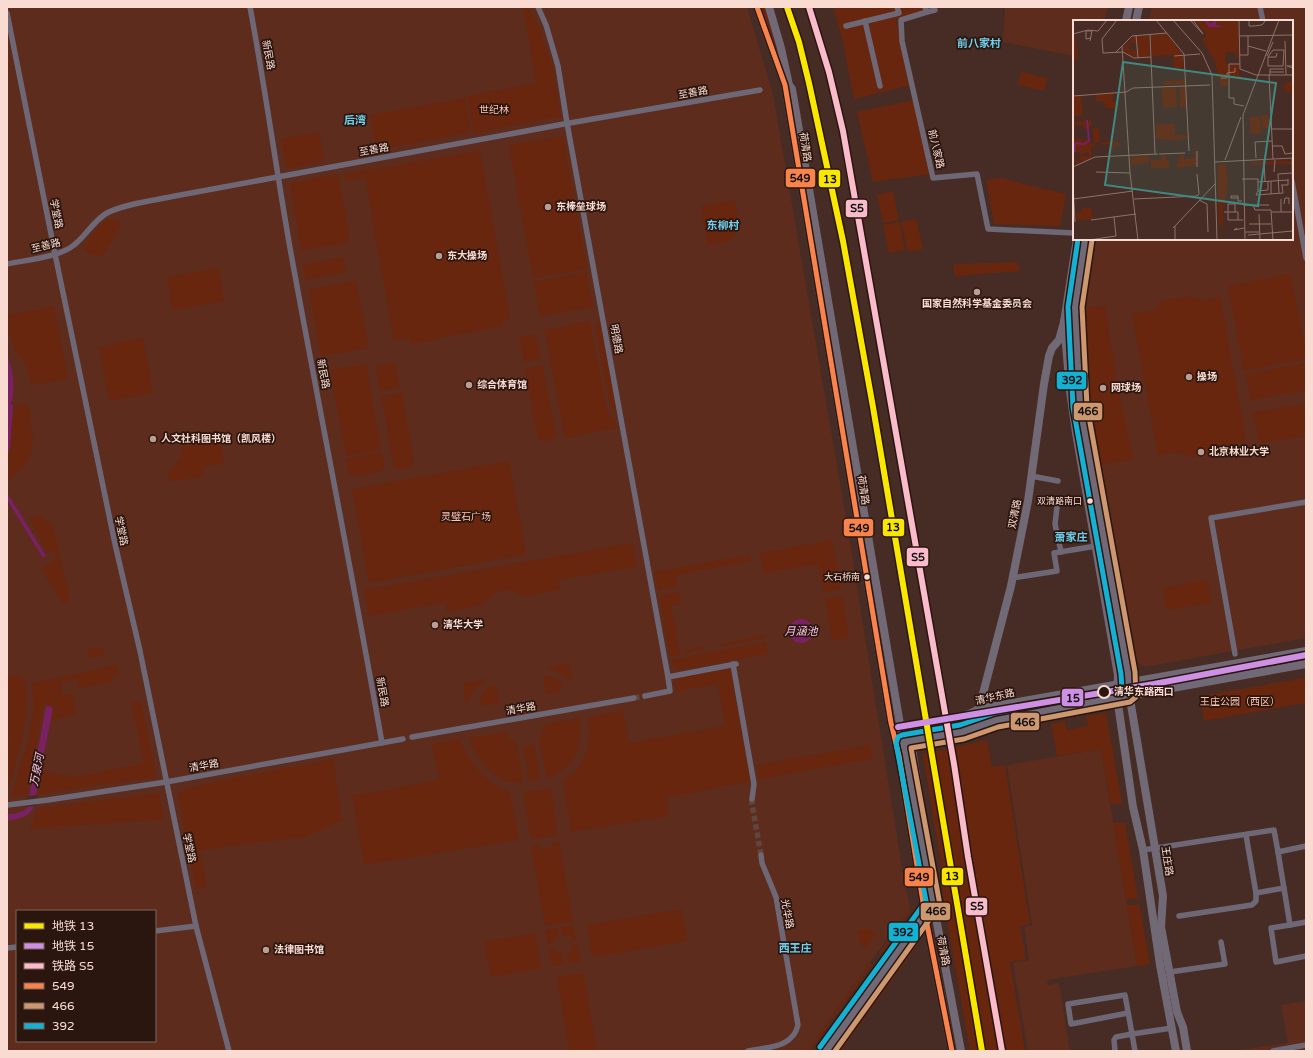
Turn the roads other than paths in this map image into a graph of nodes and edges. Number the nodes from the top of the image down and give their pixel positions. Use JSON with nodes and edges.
{"nodes":[{"id":1,"x":250,"y":7,"type":"edge"},
{"id":2,"x":538,"y":7,"type":"edge"},
{"id":3,"x":757,"y":7,"type":"edge"},
{"id":4,"x":769,"y":7,"type":"edge"},
{"id":5,"x":897,"y":7,"type":"edge"},
{"id":6,"x":1129,"y":7,"type":"edge"},
{"id":7,"x":1139,"y":7,"type":"edge"},
{"id":8,"x":1260,"y":7,"type":"edge"},
{"id":9,"x":926,"y":10,"type":"edge"},
{"id":10,"x":935,"y":10,"type":"dead end"},
{"id":11,"x":7,"y":13,"type":"edge"},
{"id":12,"x":1126,"y":20,"type":"edge"},
{"id":13,"x":1136,"y":20,"type":"edge"},
{"id":14,"x":1263,"y":20,"type":"edge"},
{"id":15,"x":865,"y":21,"type":"junction"},
{"id":16,"x":846,"y":26,"type":"dead end"},
{"id":17,"x":880,"y":86,"type":"dead end"},
{"id":18,"x":760,"y":90,"type":"dead end"},
{"id":19,"x":567,"y":123,"type":"junction"},
{"id":20,"x":279,"y":177,"type":"junction"},
{"id":21,"x":1293,"y":186,"type":"edge"},
{"id":22,"x":1073,"y":232,"type":"edge"},
{"id":23,"x":1077,"y":240,"type":"edge"},
{"id":24,"x":1085,"y":240,"type":"edge"},
{"id":25,"x":55,"y":254,"type":"junction"},
{"id":26,"x":1306,"y":258,"type":"edge"},
{"id":27,"x":7,"y":264,"type":"edge"},
{"id":28,"x":1064,"y":322,"type":"junction"},
{"id":29,"x":1031,"y":476,"type":"junction"},
{"id":30,"x":1058,"y":481,"type":"dead end"},
{"id":31,"x":1058,"y":499,"type":"dead end"},
{"id":32,"x":1306,"y":502,"type":"edge"},
{"id":33,"x":1096,"y":546,"type":"junction"},
{"id":34,"x":1061,"y":552,"type":"junction"},
{"id":35,"x":1012,"y":578,"type":"junction"},
{"id":36,"x":1306,"y":651,"type":"edge"},
{"id":37,"x":1235,"y":654,"type":"dead end"},
{"id":38,"x":1306,"y":664,"type":"edge"},
{"id":39,"x":668,"y":677,"type":"junction"},
{"id":40,"x":1128,"y":677,"type":"junction"},
{"id":41,"x":1117,"y":684,"type":"junction"},
{"id":42,"x":1129,"y":695,"type":"junction"},
{"id":43,"x":645,"y":696,"type":"tunnel mouth"},
{"id":44,"x":1117,"y":697,"type":"junction"},
{"id":45,"x":634,"y":698,"type":"tunnel mouth"},
{"id":46,"x":979,"y":709,"type":"junction"},
{"id":47,"x":901,"y":728,"type":"junction"},
{"id":48,"x":894,"y":736,"type":"junction"},
{"id":49,"x":412,"y":738,"type":"dead end"},
{"id":50,"x":403,"y":739,"type":"dead end"},
{"id":51,"x":918,"y":740,"type":"junction"},
{"id":52,"x":903,"y":742,"type":"junction"},
{"id":53,"x":382,"y":743,"type":"junction"},
{"id":54,"x":166,"y":782,"type":"junction"},
{"id":55,"x":752,"y":799,"type":"tunnel mouth"},
{"id":56,"x":7,"y":805,"type":"edge"},
{"id":57,"x":1246,"y":834,"type":"junction"},
{"id":58,"x":1306,"y":846,"type":"edge"},
{"id":59,"x":1155,"y":848,"type":"junction"},
{"id":60,"x":1143,"y":850,"type":"junction"},
{"id":61,"x":1278,"y":852,"type":"junction"},
{"id":62,"x":761,"y":855,"type":"tunnel mouth"},
{"id":63,"x":1284,"y":888,"type":"junction"},
{"id":64,"x":1256,"y":893,"type":"junction"},
{"id":65,"x":933,"y":903,"type":"junction"},
{"id":66,"x":925,"y":914,"type":"junction"},
{"id":67,"x":1179,"y":916,"type":"dead end"},
{"id":68,"x":1306,"y":922,"type":"edge"},
{"id":69,"x":1290,"y":925,"type":"junction"},
{"id":70,"x":196,"y":926,"type":"junction"},
{"id":71,"x":156,"y":931,"type":"edge"},
{"id":72,"x":1221,"y":942,"type":"dead end"},
{"id":73,"x":1306,"y":956,"type":"edge"},
{"id":74,"x":1170,"y":972,"type":"junction"},
{"id":75,"x":1128,"y":1013,"type":"junction"},
{"id":76,"x":1172,"y":1028,"type":"junction"},
{"id":77,"x":1132,"y":1034,"type":"junction"},
{"id":78,"x":1306,"y":1046,"type":"edge"},
{"id":79,"x":229,"y":1051,"type":"edge"},
{"id":80,"x":748,"y":1051,"type":"edge"},
{"id":81,"x":826,"y":1051,"type":"edge"},
{"id":82,"x":952,"y":1051,"type":"edge"},
{"id":83,"x":960,"y":1051,"type":"edge"},
{"id":84,"x":1115,"y":1051,"type":"edge"},
{"id":85,"x":1135,"y":1051,"type":"edge"},
{"id":86,"x":1176,"y":1051,"type":"edge"},
{"id":87,"x":1187,"y":1051,"type":"edge"},
{"id":88,"x":1273,"y":1051,"type":"edge"}],
"edges":[{"from":1,"to":20,"type":"street","name":"新民路"},
{"from":2,"to":19,"type":"street","name":"明德路"},
{"from":3,"to":48,"type":"main road","name":"荷清路"},
{"from":4,"to":47,"type":"main road","name":"荷清路"},
{"from":5,"to":15,"type":"street"},
{"from":6,"to":12,"type":"main road"},
{"from":7,"to":13,"type":"main road"},
{"from":8,"to":14,"type":"street"},
{"from":9,"to":10,"type":"street"},
{"from":9,"to":22,"type":"street","name":"前八家路"},
{"from":11,"to":25,"type":"street","name":"学堂路"},
{"from":15,"to":16,"type":"street"},
{"from":15,"to":17,"type":"street"},
{"from":18,"to":19,"type":"street","name":"至善路"},
{"from":19,"to":20,"type":"street","name":"至善路"},
{"from":19,"to":39,"type":"street","name":"明德路"},
{"from":20,"to":25,"type":"street","name":"至善路"},
{"from":20,"to":53,"type":"street","name":"新民路"},
{"from":21,"to":26,"type":"street"},
{"from":23,"to":28,"type":"main road","name":"双清路"},
{"from":24,"to":40,"type":"main road"},
{"from":25,"to":27,"type":"street","name":"至善路"},
{"from":25,"to":54,"type":"street","name":"学堂路"},
{"from":28,"to":29,"type":"main road","name":"双清路"},
{"from":28,"to":33,"type":"main road","name":"双清路"},
{"from":29,"to":30,"type":"street"},
{"from":29,"to":35,"type":"main road","name":"双清路"},
{"from":31,"to":34,"type":"street"},
{"from":32,"to":37,"type":"street"},
{"from":33,"to":34,"type":"street"},
{"from":33,"to":41,"type":"main road","name":"双清路"},
{"from":34,"to":35,"type":"street"},
{"from":35,"to":46,"type":"main road","name":"双清路"},
{"from":36,"to":40,"type":"main road","name":"清华东路"},
{"from":38,"to":42,"type":"main road"},
{"from":39,"to":43,"type":"street"},
{"from":39,"to":55,"type":"street"},
{"from":40,"to":41,"type":"main road","name":"清华东路"},
{"from":40,"to":42,"type":"main road","name":"王庄路"},
{"from":41,"to":44,"type":"main road"},
{"from":41,"to":46,"type":"main road","name":"清华东路"},
{"from":42,"to":44,"type":"main road"},
{"from":42,"to":59,"type":"main road","name":"王庄路"},
{"from":44,"to":51,"type":"main road"},
{"from":44,"to":60,"type":"main road"},
{"from":45,"to":49,"type":"street","name":"清华路"},
{"from":46,"to":47,"type":"main road","name":"清华东路"},
{"from":47,"to":48,"type":"main road"},
{"from":47,"to":52,"type":"main road","name":"荷清路"},
{"from":48,"to":52,"type":"main road"},
{"from":48,"to":66,"type":"main road","name":"荷清路"},
{"from":50,"to":53,"type":"street","name":"清华路"},
{"from":51,"to":52,"type":"main road"},
{"from":51,"to":65,"type":"main road"},
{"from":52,"to":65,"type":"main road","name":"荷清路"},
{"from":53,"to":54,"type":"street","name":"清华路"},
{"from":54,"to":56,"type":"street","name":"清华路"},
{"from":54,"to":70,"type":"street","name":"学堂路"},
{"from":57,"to":59,"type":"street"},
{"from":57,"to":61,"type":"street"},
{"from":57,"to":64,"type":"street"},
{"from":58,"to":61,"type":"street"},
{"from":59,"to":60,"type":"street"},
{"from":59,"to":74,"type":"main road","name":"王庄路"},
{"from":60,"to":76,"type":"main road"},
{"from":61,"to":63,"type":"street"},
{"from":62,"to":80,"type":"street","name":"光华路"},
{"from":63,"to":64,"type":"street"},
{"from":63,"to":69,"type":"street"},
{"from":64,"to":67,"type":"street"},
{"from":65,"to":66,"type":"main road"},
{"from":65,"to":83,"type":"main road","name":"荷清路"},
{"from":66,"to":81,"type":"main road"},
{"from":66,"to":82,"type":"main road","name":"荷清路"},
{"from":68,"to":69,"type":"street"},
{"from":69,"to":73,"type":"street"},
{"from":70,"to":71,"type":"street"},
{"from":70,"to":79,"type":"street","name":"学堂路"},
{"from":72,"to":74,"type":"street"},
{"from":74,"to":87,"type":"main road","name":"王庄路"},
{"from":75,"to":75,"type":"street"},
{"from":75,"to":77,"type":"street"},
{"from":76,"to":77,"type":"street"},
{"from":76,"to":86,"type":"main road"},
{"from":77,"to":84,"type":"street"},
{"from":77,"to":85,"type":"street"},
{"from":78,"to":88,"type":"street"}]}
